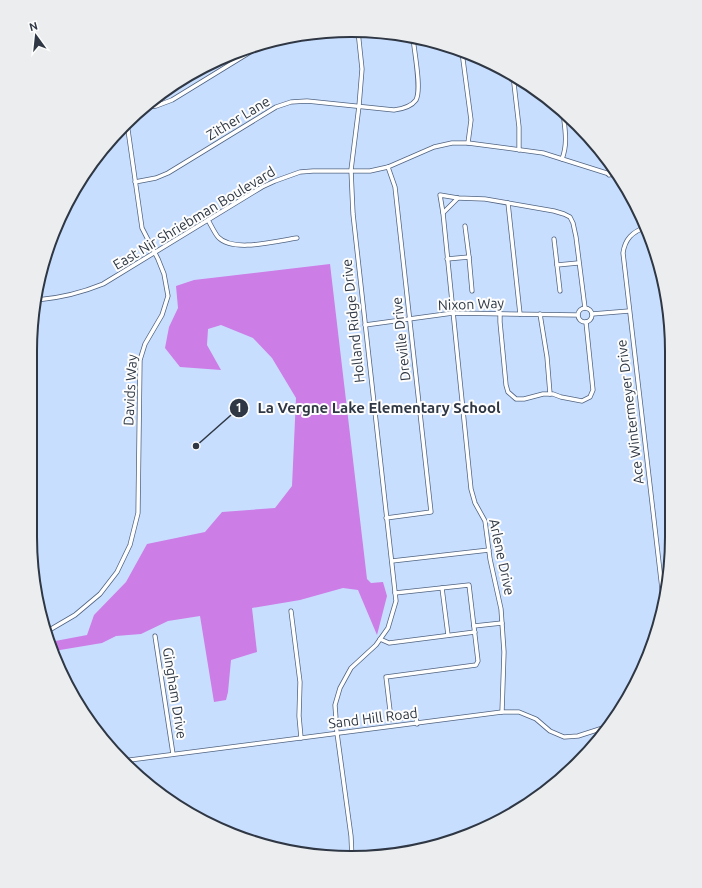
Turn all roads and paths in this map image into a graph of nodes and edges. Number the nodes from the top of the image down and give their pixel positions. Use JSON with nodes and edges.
{"nodes":[{"id":1,"x":359,"y":37,"type":"edge"},
{"id":2,"x":414,"y":43,"type":"edge"},
{"id":3,"x":241,"y":57,"type":"edge"},
{"id":4,"x":463,"y":58,"type":"edge"},
{"id":5,"x":514,"y":83,"type":"edge"},
{"id":6,"x":155,"y":106,"type":"edge"},
{"id":7,"x":359,"y":106,"type":"junction"},
{"id":8,"x":564,"y":121,"type":"edge"},
{"id":9,"x":128,"y":130,"type":"edge"},
{"id":10,"x":468,"y":143,"type":"junction"},
{"id":11,"x":519,"y":150,"type":"junction"},
{"id":12,"x":562,"y":159,"type":"junction"},
{"id":13,"x":388,"y":167,"type":"junction"},
{"id":14,"x":351,"y":170,"type":"junction"},
{"id":15,"x":609,"y":174,"type":"edge"},
{"id":16,"x":136,"y":182,"type":"junction"},
{"id":17,"x":458,"y":198,"type":"junction"},
{"id":18,"x":508,"y":203,"type":"junction"},
{"id":19,"x":443,"y":213,"type":"junction"},
{"id":20,"x":208,"y":220,"type":"junction"},
{"id":21,"x":466,"y":226,"type":"dead end"},
{"id":22,"x":640,"y":229,"type":"edge"},
{"id":23,"x":297,"y":238,"type":"dead end"},
{"id":24,"x":554,"y":239,"type":"dead end"},
{"id":25,"x":155,"y":253,"type":"junction"},
{"id":26,"x":468,"y":257,"type":"junction"},
{"id":27,"x":447,"y":259,"type":"junction"},
{"id":28,"x":578,"y":263,"type":"junction"},
{"id":29,"x":557,"y":265,"type":"junction"},
{"id":30,"x":472,"y":291,"type":"dead end"},
{"id":31,"x":560,"y":291,"type":"dead end"},
{"id":32,"x":42,"y":299,"type":"edge"},
{"id":33,"x":585,"y":308,"type":"junction"},
{"id":34,"x":629,"y":310,"type":"junction"},
{"id":35,"x":453,"y":313,"type":"junction"},
{"id":36,"x":500,"y":313,"type":"junction"},
{"id":37,"x":520,"y":314,"type":"junction"},
{"id":38,"x":540,"y":314,"type":"junction"},
{"id":39,"x":592,"y":314,"type":"junction"},
{"id":40,"x":578,"y":315,"type":"junction"},
{"id":41,"x":410,"y":320,"type":"junction"},
{"id":42,"x":586,"y":322,"type":"junction"},
{"id":43,"x":364,"y":325,"type":"junction"},
{"id":44,"x":550,"y":394,"type":"junction"},
{"id":45,"x":386,"y":518,"type":"junction"},
{"id":46,"x":489,"y":550,"type":"junction"},
{"id":47,"x":392,"y":560,"type":"junction"},
{"id":48,"x":661,"y":583,"type":"edge"},
{"id":49,"x":442,"y":588,"type":"junction"},
{"id":50,"x":395,"y":593,"type":"junction"},
{"id":51,"x":290,"y":611,"type":"dead end"},
{"id":52,"x":502,"y":623,"type":"junction"},
{"id":53,"x":474,"y":626,"type":"junction"},
{"id":54,"x":51,"y":629,"type":"edge"},
{"id":55,"x":475,"y":632,"type":"junction"},
{"id":56,"x":448,"y":635,"type":"junction"},
{"id":57,"x":155,"y":636,"type":"dead end"},
{"id":58,"x":380,"y":639,"type":"junction"},
{"id":59,"x":502,"y":712,"type":"junction"},
{"id":60,"x":418,"y":724,"type":"junction"},
{"id":61,"x":599,"y":729,"type":"edge"},
{"id":62,"x":337,"y":732,"type":"junction"},
{"id":63,"x":301,"y":738,"type":"junction"},
{"id":64,"x":173,"y":754,"type":"junction"},
{"id":65,"x":131,"y":761,"type":"edge"},
{"id":66,"x":352,"y":851,"type":"edge"}],
"edges":[{"from":1,"to":7,"type":"street","name":"Holland Ridge Drive"},
{"from":2,"to":7,"type":"street","name":"Zither Lane"},
{"from":3,"to":6,"type":"street"},
{"from":4,"to":10,"type":"street"},
{"from":5,"to":11,"type":"street"},
{"from":7,"to":14,"type":"street","name":"Holland Ridge Drive"},
{"from":7,"to":16,"type":"street","name":"Zither Lane"},
{"from":8,"to":12,"type":"street"},
{"from":9,"to":16,"type":"street","name":"Davids Way"},
{"from":10,"to":11,"type":"street","name":"East Nir Shriebman Boulevard"},
{"from":10,"to":13,"type":"street","name":"East Nir Shriebman Boulevard"},
{"from":11,"to":12,"type":"street","name":"East Nir Shriebman Boulevard"},
{"from":12,"to":15,"type":"street","name":"East Nir Shriebman Boulevard"},
{"from":13,"to":14,"type":"street","name":"East Nir Shriebman Boulevard"},
{"from":13,"to":41,"type":"street","name":"Dreville Drive"},
{"from":14,"to":20,"type":"street","name":"East Nir Shriebman Boulevard"},
{"from":14,"to":43,"type":"street","name":"Holland Ridge Drive"},
{"from":16,"to":25,"type":"street","name":"Davids Way"},
{"from":17,"to":18,"type":"street"},
{"from":17,"to":19,"type":"street"},
{"from":17,"to":19,"type":"street","name":"Arlene Drive"},
{"from":18,"to":28,"type":"street"},
{"from":18,"to":37,"type":"street"},
{"from":19,"to":27,"type":"street","name":"Arlene Drive"},
{"from":20,"to":23,"type":"street"},
{"from":20,"to":25,"type":"street","name":"East Nir Shriebman Boulevard"},
{"from":21,"to":26,"type":"street"},
{"from":22,"to":34,"type":"street","name":"Ace Wintermeyer Drive"},
{"from":24,"to":29,"type":"street"},
{"from":25,"to":32,"type":"street","name":"East Nir Shriebman Boulevard"},
{"from":25,"to":54,"type":"street","name":"Davids Way"},
{"from":26,"to":27,"type":"street"},
{"from":26,"to":30,"type":"street"},
{"from":27,"to":35,"type":"street","name":"Arlene Drive"},
{"from":28,"to":29,"type":"street"},
{"from":28,"to":33,"type":"street"},
{"from":29,"to":31,"type":"street"},
{"from":33,"to":39,"type":"street"},
{"from":33,"to":40,"type":"street"},
{"from":34,"to":39,"type":"street"},
{"from":34,"to":48,"type":"street","name":"Ace Wintermeyer Drive"},
{"from":35,"to":36,"type":"street","name":"Nixon Way"},
{"from":35,"to":41,"type":"street","name":"Nixon Way"},
{"from":35,"to":46,"type":"street","name":"Arlene Drive"},
{"from":36,"to":37,"type":"street","name":"Nixon Way"},
{"from":36,"to":44,"type":"street"},
{"from":37,"to":38,"type":"street","name":"Nixon Way"},
{"from":38,"to":40,"type":"street","name":"Nixon Way"},
{"from":38,"to":44,"type":"street"},
{"from":39,"to":42,"type":"street"},
{"from":40,"to":42,"type":"street"},
{"from":41,"to":43,"type":"street","name":"Nixon Way"},
{"from":41,"to":45,"type":"street","name":"Dreville Drive"},
{"from":42,"to":44,"type":"street"},
{"from":43,"to":45,"type":"street","name":"Holland Ridge Drive"},
{"from":45,"to":47,"type":"street","name":"Holland Ridge Drive"},
{"from":46,"to":47,"type":"street"},
{"from":46,"to":52,"type":"street","name":"Arlene Drive"},
{"from":47,"to":50,"type":"street","name":"Holland Ridge Drive"},
{"from":49,"to":50,"type":"street"},
{"from":49,"to":53,"type":"street"},
{"from":49,"to":56,"type":"street"},
{"from":50,"to":58,"type":"street","name":"Holland Ridge Drive"},
{"from":51,"to":63,"type":"street"},
{"from":52,"to":53,"type":"street"},
{"from":52,"to":59,"type":"street","name":"Arlene Drive"},
{"from":53,"to":55,"type":"street"},
{"from":55,"to":56,"type":"street"},
{"from":55,"to":60,"type":"street"},
{"from":56,"to":58,"type":"street"},
{"from":57,"to":64,"type":"street","name":"Gingham Drive"},
{"from":58,"to":62,"type":"street","name":"Holland Ridge Drive"},
{"from":59,"to":60,"type":"street","name":"Sand Hill Road"},
{"from":59,"to":61,"type":"street","name":"Sand Hill Road"},
{"from":60,"to":62,"type":"street","name":"Sand Hill Road"},
{"from":62,"to":63,"type":"street","name":"Sand Hill Road"},
{"from":62,"to":66,"type":"street","name":"Holland Ridge Drive"},
{"from":63,"to":64,"type":"street","name":"Sand Hill Road"},
{"from":64,"to":65,"type":"street","name":"Sand Hill Road"}]}
